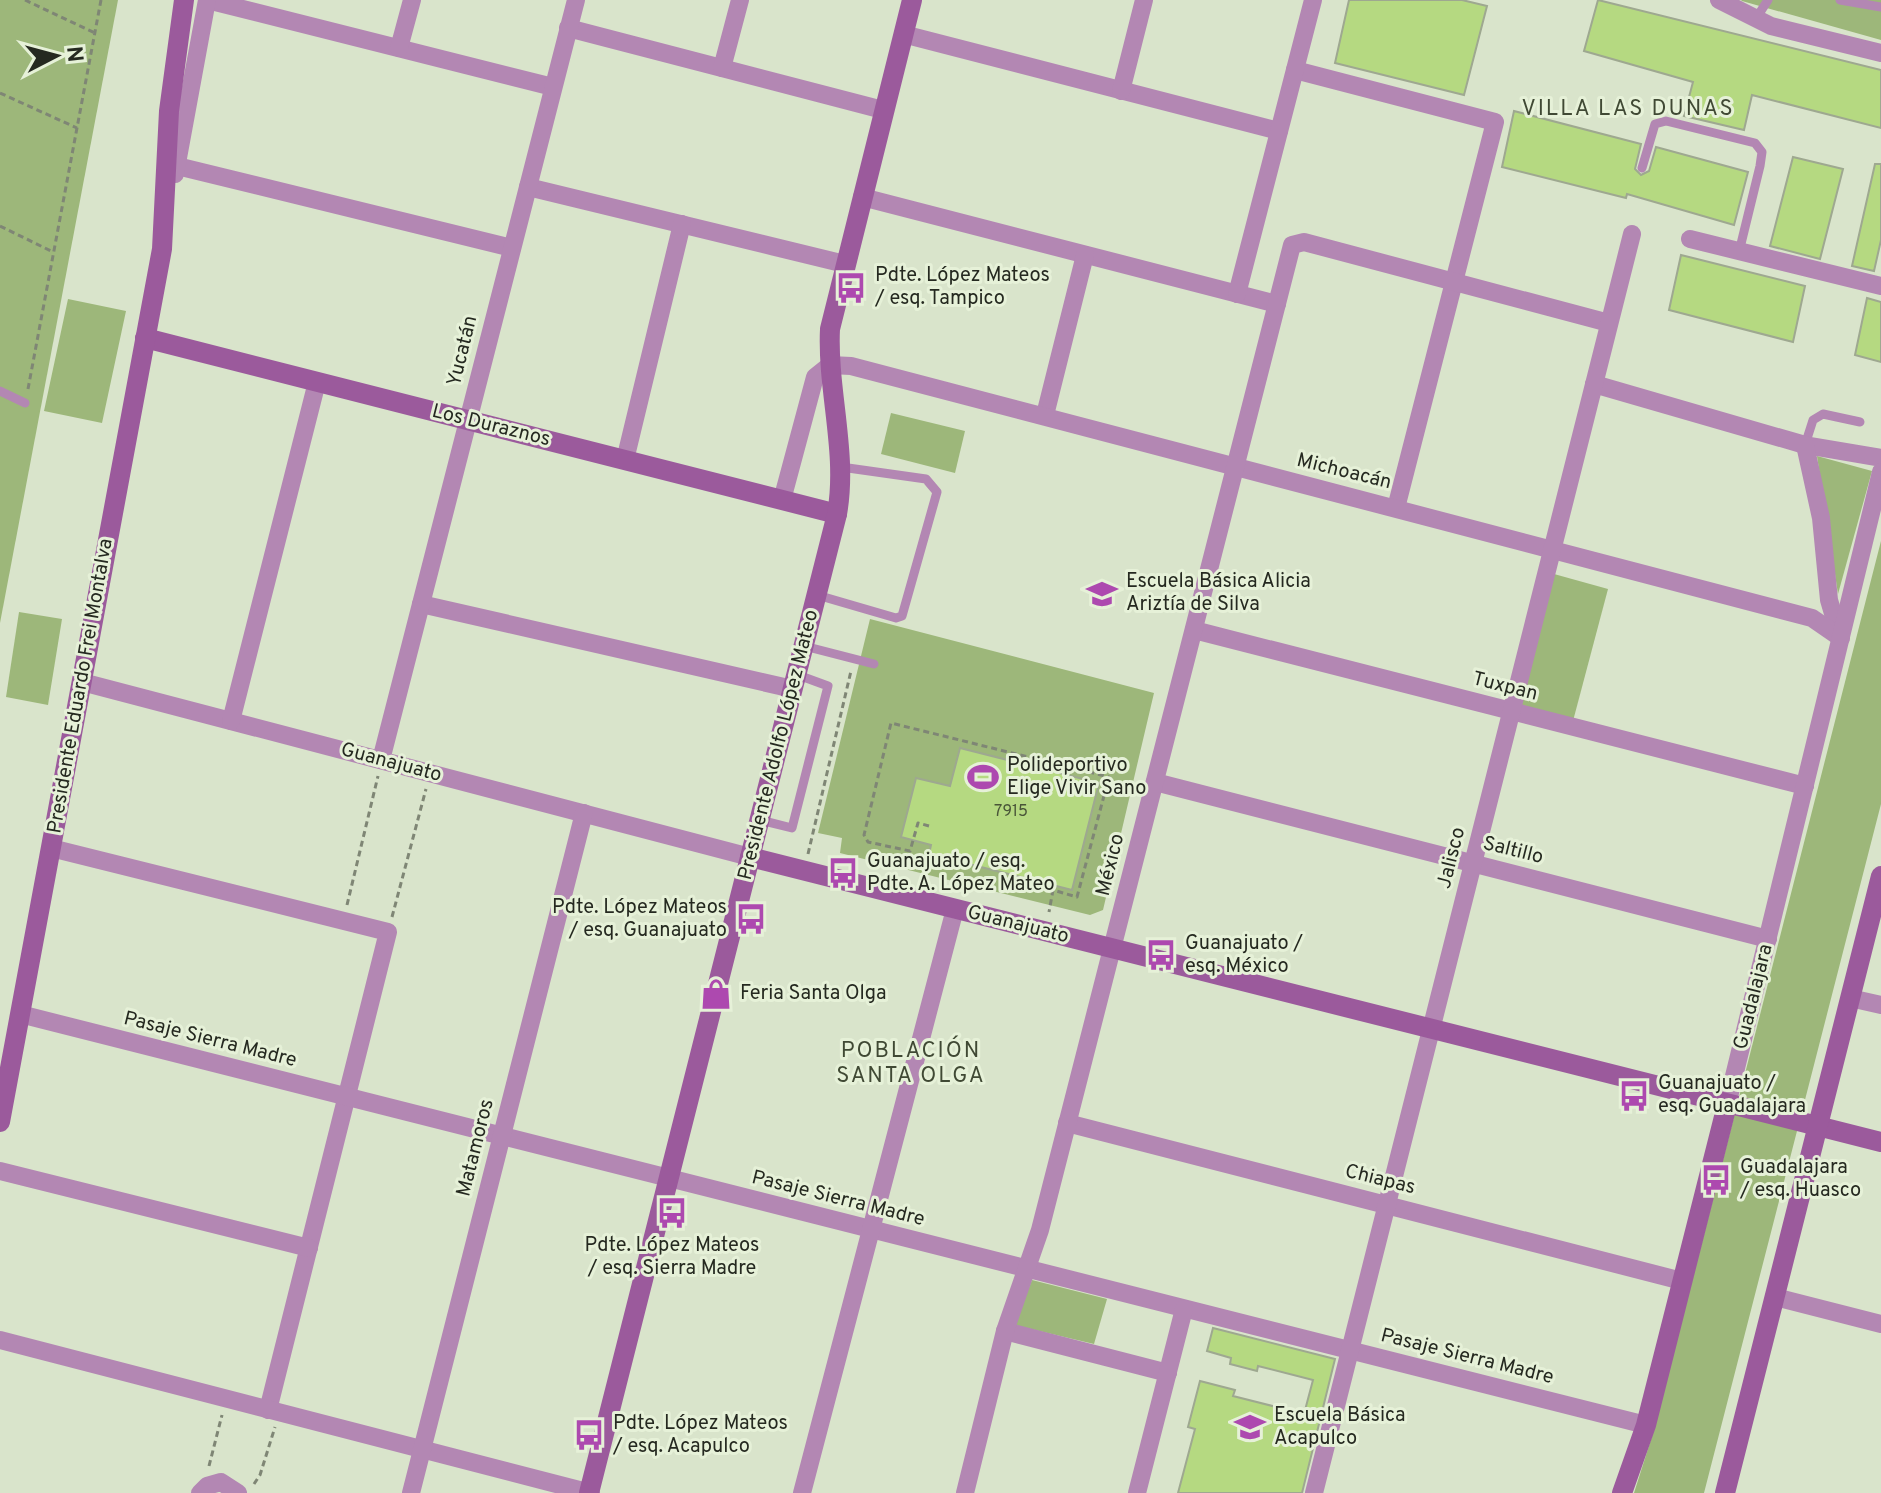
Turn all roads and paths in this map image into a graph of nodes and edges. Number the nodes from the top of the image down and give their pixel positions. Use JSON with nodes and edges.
{"nodes":[{"id":1,"x":25,"y":0,"type":"edge"},
{"id":2,"x":101,"y":0,"type":"edge"},
{"id":3,"x":184,"y":0,"type":"edge"},
{"id":4,"x":207,"y":0,"type":"edge"},
{"id":5,"x":412,"y":0,"type":"edge"},
{"id":6,"x":576,"y":0,"type":"edge"},
{"id":7,"x":740,"y":0,"type":"edge"},
{"id":8,"x":912,"y":0,"type":"edge"},
{"id":9,"x":1144,"y":0,"type":"edge"},
{"id":10,"x":1313,"y":0,"type":"edge"},
{"id":11,"x":1719,"y":0,"type":"edge"},
{"id":12,"x":1768,"y":0,"type":"edge"},
{"id":13,"x":1840,"y":0,"type":"edge"},
{"id":14,"x":1881,"y":7,"type":"edge"},
{"id":15,"x":1755,"y":20,"type":"junction"},
{"id":16,"x":568,"y":28,"type":"junction"},
{"id":17,"x":95,"y":33,"type":"junction"},
{"id":18,"x":903,"y":34,"type":"junction"},
{"id":19,"x":399,"y":48,"type":"junction"},
{"id":20,"x":1881,"y":53,"type":"edge"},
{"id":21,"x":722,"y":68,"type":"junction"},
{"id":22,"x":1295,"y":70,"type":"junction"},
{"id":23,"x":553,"y":87,"type":"junction"},
{"id":24,"x":1121,"y":91,"type":"junction"},
{"id":25,"x":0,"y":93,"type":"edge"},
{"id":26,"x":883,"y":110,"type":"junction"},
{"id":27,"x":77,"y":128,"type":"junction"},
{"id":28,"x":1279,"y":131,"type":"junction"},
{"id":29,"x":177,"y":166,"type":"junction"},
{"id":30,"x":1642,"y":168,"type":"dead end"},
{"id":31,"x":528,"y":187,"type":"junction"},
{"id":32,"x":862,"y":197,"type":"junction"},
{"id":33,"x":682,"y":224,"type":"junction"},
{"id":34,"x":0,"y":226,"type":"edge"},
{"id":35,"x":1632,"y":234,"type":"dead end"},
{"id":36,"x":1690,"y":239,"type":"dead end"},
{"id":37,"x":512,"y":248,"type":"junction"},
{"id":38,"x":162,"y":249,"type":"junction"},
{"id":39,"x":53,"y":252,"type":"junction"},
{"id":40,"x":1739,"y":252,"type":"junction"},
{"id":41,"x":1085,"y":255,"type":"junction"},
{"id":42,"x":845,"y":264,"type":"junction"},
{"id":43,"x":1454,"y":281,"type":"junction"},
{"id":44,"x":1881,"y":286,"type":"edge"},
{"id":45,"x":1237,"y":294,"type":"junction"},
{"id":46,"x":1277,"y":304,"type":"junction"},
{"id":47,"x":1609,"y":323,"type":"junction"},
{"id":48,"x":145,"y":338,"type":"junction"},
{"id":49,"x":830,"y":365,"type":"junction"},
{"id":50,"x":317,"y":382,"type":"junction"},
{"id":51,"x":1594,"y":384,"type":"junction"},
{"id":52,"x":0,"y":391,"type":"edge"},
{"id":53,"x":25,"y":403,"type":"joint"},
{"id":54,"x":1045,"y":415,"type":"junction"},
{"id":55,"x":468,"y":420,"type":"junction"},
{"id":56,"x":1860,"y":422,"type":"dead end"},
{"id":57,"x":1805,"y":445,"type":"junction"},
{"id":58,"x":1881,"y":458,"type":"edge"},
{"id":59,"x":625,"y":460,"type":"junction"},
{"id":60,"x":841,"y":467,"type":"junction"},
{"id":61,"x":1236,"y":467,"type":"junction"},
{"id":62,"x":1881,"y":472,"type":"edge"},
{"id":63,"x":782,"y":500,"type":"junction"},
{"id":64,"x":1396,"y":508,"type":"junction"},
{"id":65,"x":837,"y":514,"type":"junction"},
{"id":66,"x":1553,"y":548,"type":"junction"},
{"id":67,"x":817,"y":595,"type":"junction"},
{"id":68,"x":421,"y":604,"type":"junction"},
{"id":69,"x":1194,"y":630,"type":"junction"},
{"id":70,"x":1841,"y":638,"type":"junction"},
{"id":71,"x":804,"y":646,"type":"junction"},
{"id":72,"x":854,"y":659,"type":"junction"},
{"id":73,"x":874,"y":664,"type":"dead end"},
{"id":74,"x":82,"y":682,"type":"junction"},
{"id":75,"x":795,"y":682,"type":"junction"},
{"id":76,"x":1511,"y":711,"type":"junction"},
{"id":77,"x":231,"y":721,"type":"junction"},
{"id":78,"x":381,"y":760,"type":"junction"},
{"id":79,"x":430,"y":773,"type":"junction"},
{"id":80,"x":1155,"y":782,"type":"junction"},
{"id":81,"x":1805,"y":786,"type":"junction"},
{"id":82,"x":584,"y":813,"type":"junction"},
{"id":83,"x":760,"y":820,"type":"junction"},
{"id":84,"x":929,"y":826,"type":"dead end"},
{"id":85,"x":51,"y":848,"type":"junction"},
{"id":86,"x":750,"y":857,"type":"junction"},
{"id":87,"x":807,"y":858,"type":"dead end"},
{"id":88,"x":1473,"y":863,"type":"junction"},
{"id":89,"x":1881,"y":876,"type":"edge"},
{"id":90,"x":955,"y":909,"type":"junction"},
{"id":91,"x":1047,"y":920,"type":"dead end"},
{"id":92,"x":343,"y":921,"type":"junction"},
{"id":93,"x":388,"y":932,"type":"junction"},
{"id":94,"x":1768,"y":939,"type":"junction"},
{"id":95,"x":1113,"y":949,"type":"junction"},
{"id":96,"x":1850,"y":998,"type":"junction"},
{"id":97,"x":1881,"y":1005,"type":"edge"},
{"id":98,"x":20,"y":1014,"type":"junction"},
{"id":99,"x":1431,"y":1030,"type":"junction"},
{"id":100,"x":347,"y":1097,"type":"junction"},
{"id":101,"x":1727,"y":1105,"type":"junction"},
{"id":102,"x":0,"y":1122,"type":"edge"},
{"id":103,"x":1067,"y":1123,"type":"junction"},
{"id":104,"x":1817,"y":1127,"type":"junction"},
{"id":105,"x":502,"y":1136,"type":"junction"},
{"id":106,"x":1881,"y":1142,"type":"edge"},
{"id":107,"x":0,"y":1171,"type":"edge"},
{"id":108,"x":669,"y":1178,"type":"junction"},
{"id":109,"x":1386,"y":1205,"type":"junction"},
{"id":110,"x":870,"y":1229,"type":"junction"},
{"id":111,"x":309,"y":1248,"type":"junction"},
{"id":112,"x":1026,"y":1269,"type":"junction"},
{"id":113,"x":1682,"y":1281,"type":"junction"},
{"id":114,"x":1775,"y":1297,"type":"junction"},
{"id":115,"x":1184,"y":1309,"type":"junction"},
{"id":116,"x":1881,"y":1324,"type":"edge"},
{"id":117,"x":1005,"y":1331,"type":"junction"},
{"id":118,"x":0,"y":1340,"type":"edge"},
{"id":119,"x":1350,"y":1350,"type":"junction"},
{"id":120,"x":1168,"y":1373,"type":"junction"},
{"id":121,"x":226,"y":1399,"type":"junction"},
{"id":122,"x":274,"y":1411,"type":"junction"},
{"id":123,"x":1646,"y":1425,"type":"junction"},
{"id":124,"x":422,"y":1449,"type":"junction"},
{"id":125,"x":204,"y":1489,"type":"edge"},
{"id":126,"x":238,"y":1493,"type":"edge"},
{"id":127,"x":247,"y":1493,"type":"edge"},
{"id":128,"x":411,"y":1493,"type":"edge"},
{"id":129,"x":590,"y":1493,"type":"edge"},
{"id":130,"x":802,"y":1493,"type":"edge"},
{"id":131,"x":965,"y":1493,"type":"edge"},
{"id":132,"x":1137,"y":1493,"type":"edge"},
{"id":133,"x":1314,"y":1493,"type":"edge"},
{"id":134,"x":1622,"y":1493,"type":"edge"},
{"id":135,"x":1725,"y":1493,"type":"edge"}],
"edges":[{"from":1,"to":17,"type":"path"},
{"from":2,"to":17,"type":"path"},
{"from":3,"to":38,"type":"street","name":"Presidente Eduardo Frei Montalva"},
{"from":4,"to":19,"type":"street"},
{"from":4,"to":29,"type":"street","name":"Presidente Eduardo Frei Montalva"},
{"from":5,"to":19,"type":"street"},
{"from":6,"to":16,"type":"street","name":"Yucatán"},
{"from":7,"to":21,"type":"street"},
{"from":8,"to":18,"type":"street","name":"Presidente Adolfo López Mateo"},
{"from":9,"to":24,"type":"street"},
{"from":10,"to":22,"type":"street"},
{"from":11,"to":15,"type":"street"},
{"from":12,"to":15,"type":"lane"},
{"from":13,"to":14,"type":"lane"},
{"from":15,"to":20,"type":"street"},
{"from":16,"to":21,"type":"street"},
{"from":16,"to":23,"type":"street","name":"Yucatán"},
{"from":17,"to":27,"type":"path"},
{"from":18,"to":24,"type":"street"},
{"from":18,"to":26,"type":"street","name":"Presidente Adolfo López Mateo"},
{"from":19,"to":23,"type":"street"},
{"from":21,"to":26,"type":"street"},
{"from":22,"to":28,"type":"street"},
{"from":22,"to":43,"type":"street"},
{"from":23,"to":31,"type":"street","name":"Yucatán"},
{"from":24,"to":28,"type":"street"},
{"from":25,"to":27,"type":"path"},
{"from":26,"to":32,"type":"street","name":"Presidente Adolfo López Mateo"},
{"from":27,"to":39,"type":"path"},
{"from":28,"to":45,"type":"street"},
{"from":29,"to":37,"type":"street"},
{"from":29,"to":38,"type":"street","name":"Presidente Eduardo Frei Montalva"},
{"from":30,"to":40,"type":"lane"},
{"from":31,"to":33,"type":"street"},
{"from":31,"to":37,"type":"street","name":"Yucatán"},
{"from":32,"to":41,"type":"street"},
{"from":32,"to":42,"type":"street","name":"Presidente Adolfo López Mateo"},
{"from":33,"to":42,"type":"street"},
{"from":33,"to":59,"type":"street"},
{"from":34,"to":39,"type":"path"},
{"from":35,"to":47,"type":"street","name":"Jalisco"},
{"from":36,"to":40,"type":"street"},
{"from":37,"to":55,"type":"street","name":"Yucatán"},
{"from":38,"to":48,"type":"street","name":"Presidente Eduardo Frei Montalva"},
{"from":39,"to":53,"type":"path"},
{"from":40,"to":44,"type":"street"},
{"from":41,"to":45,"type":"street"},
{"from":41,"to":54,"type":"street"},
{"from":42,"to":49,"type":"street","name":"Presidente Adolfo López Mateo"},
{"from":43,"to":46,"type":"street","name":"México"},
{"from":43,"to":47,"type":"street"},
{"from":43,"to":64,"type":"street"},
{"from":45,"to":46,"type":"street"},
{"from":46,"to":61,"type":"street","name":"México"},
{"from":47,"to":51,"type":"street","name":"Jalisco"},
{"from":48,"to":50,"type":"street","name":"Los Duraznos"},
{"from":48,"to":74,"type":"street","name":"Presidente Eduardo Frei Montalva"},
{"from":49,"to":54,"type":"street","name":"Michoacán"},
{"from":49,"to":60,"type":"street","name":"Presidente Adolfo López Mateo"},
{"from":49,"to":63,"type":"street"},
{"from":50,"to":55,"type":"street","name":"Los Duraznos"},
{"from":50,"to":77,"type":"street"},
{"from":51,"to":57,"type":"street"},
{"from":51,"to":66,"type":"street","name":"Jalisco"},
{"from":52,"to":53,"type":"lane"},
{"from":54,"to":61,"type":"street","name":"Michoacán"},
{"from":55,"to":59,"type":"street","name":"Los Duraznos"},
{"from":55,"to":68,"type":"street","name":"Yucatán"},
{"from":56,"to":57,"type":"lane"},
{"from":57,"to":58,"type":"street"},
{"from":57,"to":70,"type":"street"},
{"from":59,"to":63,"type":"street","name":"Los Duraznos"},
{"from":60,"to":65,"type":"street","name":"Presidente Adolfo López Mateo"},
{"from":60,"to":67,"type":"lane"},
{"from":61,"to":64,"type":"street","name":"Michoacán"},
{"from":61,"to":69,"type":"street","name":"México"},
{"from":62,"to":70,"type":"street","name":"Guadalajara"},
{"from":63,"to":65,"type":"street","name":"Los Duraznos"},
{"from":64,"to":66,"type":"street","name":"Michoacán"},
{"from":65,"to":67,"type":"street","name":"Presidente Adolfo López Mateo"},
{"from":66,"to":70,"type":"street","name":"Michoacán"},
{"from":66,"to":76,"type":"street","name":"Jalisco"},
{"from":67,"to":71,"type":"street","name":"Presidente Adolfo López Mateo"},
{"from":68,"to":75,"type":"street"},
{"from":68,"to":78,"type":"street","name":"Yucatán"},
{"from":69,"to":76,"type":"street","name":"Tuxpan"},
{"from":69,"to":80,"type":"street","name":"México"},
{"from":70,"to":81,"type":"street","name":"Guadalajara"},
{"from":71,"to":72,"type":"lane"},
{"from":71,"to":75,"type":"street","name":"Presidente Adolfo López Mateo"},
{"from":72,"to":73,"type":"lane"},
{"from":72,"to":87,"type":"path"},
{"from":74,"to":77,"type":"street","name":"Guanajuato"},
{"from":74,"to":85,"type":"street","name":"Presidente Eduardo Frei Montalva"},
{"from":75,"to":83,"type":"street","name":"Presidente Adolfo López Mateo"},
{"from":75,"to":83,"type":"lane"},
{"from":76,"to":81,"type":"street","name":"Tuxpan"},
{"from":76,"to":88,"type":"street","name":"Jalisco"},
{"from":77,"to":78,"type":"street","name":"Guanajuato"},
{"from":78,"to":79,"type":"street","name":"Guanajuato"},
{"from":78,"to":92,"type":"path"},
{"from":79,"to":82,"type":"street","name":"Guanajuato"},
{"from":79,"to":93,"type":"path"},
{"from":80,"to":88,"type":"street","name":"Saltillo"},
{"from":80,"to":95,"type":"street","name":"México"},
{"from":81,"to":94,"type":"street","name":"Guadalajara"},
{"from":82,"to":86,"type":"street","name":"Guanajuato"},
{"from":82,"to":105,"type":"street","name":"Matamoros"},
{"from":83,"to":86,"type":"street","name":"Presidente Adolfo López Mateo"},
{"from":84,"to":91,"type":"path"},
{"from":85,"to":92,"type":"street"},
{"from":85,"to":98,"type":"street","name":"Presidente Eduardo Frei Montalva"},
{"from":86,"to":90,"type":"street","name":"Guanajuato"},
{"from":86,"to":108,"type":"street","name":"Presidente Adolfo López Mateo"},
{"from":88,"to":94,"type":"street","name":"Saltillo"},
{"from":88,"to":99,"type":"street","name":"Jalisco"},
{"from":89,"to":96,"type":"street"},
{"from":90,"to":95,"type":"street","name":"Guanajuato"},
{"from":90,"to":110,"type":"street"},
{"from":92,"to":93,"type":"street"},
{"from":93,"to":100,"type":"street"},
{"from":94,"to":101,"type":"street","name":"Guadalajara"},
{"from":95,"to":99,"type":"street","name":"Guanajuato"},
{"from":95,"to":103,"type":"street","name":"México"},
{"from":96,"to":97,"type":"street"},
{"from":96,"to":104,"type":"street"},
{"from":98,"to":100,"type":"street","name":"Pasaje Sierra Madre"},
{"from":98,"to":102,"type":"street","name":"Presidente Eduardo Frei Montalva"},
{"from":99,"to":101,"type":"street","name":"Guanajuato"},
{"from":99,"to":109,"type":"street","name":"Jalisco"},
{"from":100,"to":105,"type":"street","name":"Pasaje Sierra Madre"},
{"from":100,"to":111,"type":"street"},
{"from":101,"to":104,"type":"street","name":"Guanajuato"},
{"from":101,"to":113,"type":"street","name":"Guadalajara"},
{"from":103,"to":109,"type":"street","name":"Chiapas"},
{"from":103,"to":112,"type":"street","name":"México"},
{"from":104,"to":106,"type":"street","name":"Guanajuato"},
{"from":104,"to":114,"type":"street"},
{"from":105,"to":108,"type":"street","name":"Pasaje Sierra Madre"},
{"from":105,"to":124,"type":"street","name":"Matamoros"},
{"from":107,"to":111,"type":"street"},
{"from":108,"to":110,"type":"street","name":"Pasaje Sierra Madre"},
{"from":108,"to":129,"type":"street","name":"Presidente Adolfo López Mateo"},
{"from":109,"to":113,"type":"street","name":"Chiapas"},
{"from":109,"to":119,"type":"street","name":"Jalisco"},
{"from":110,"to":112,"type":"street","name":"Pasaje Sierra Madre"},
{"from":110,"to":130,"type":"street"},
{"from":111,"to":122,"type":"street"},
{"from":112,"to":115,"type":"street","name":"Pasaje Sierra Madre"},
{"from":112,"to":117,"type":"street","name":"México"},
{"from":113,"to":123,"type":"street","name":"Guadalajara"},
{"from":114,"to":116,"type":"street"},
{"from":114,"to":135,"type":"street"},
{"from":115,"to":119,"type":"street","name":"Pasaje Sierra Madre"},
{"from":115,"to":120,"type":"street"},
{"from":117,"to":120,"type":"street"},
{"from":117,"to":131,"type":"street","name":"México"},
{"from":118,"to":121,"type":"street"},
{"from":119,"to":123,"type":"street","name":"Pasaje Sierra Madre"},
{"from":119,"to":133,"type":"street","name":"Jalisco"},
{"from":120,"to":132,"type":"street"},
{"from":121,"to":122,"type":"street"},
{"from":121,"to":125,"type":"path"},
{"from":122,"to":124,"type":"street"},
{"from":122,"to":127,"type":"path"},
{"from":123,"to":134,"type":"street","name":"Guadalajara"},
{"from":124,"to":128,"type":"street","name":"Matamoros"},
{"from":124,"to":129,"type":"street"},
{"from":125,"to":126,"type":"street"}]}
